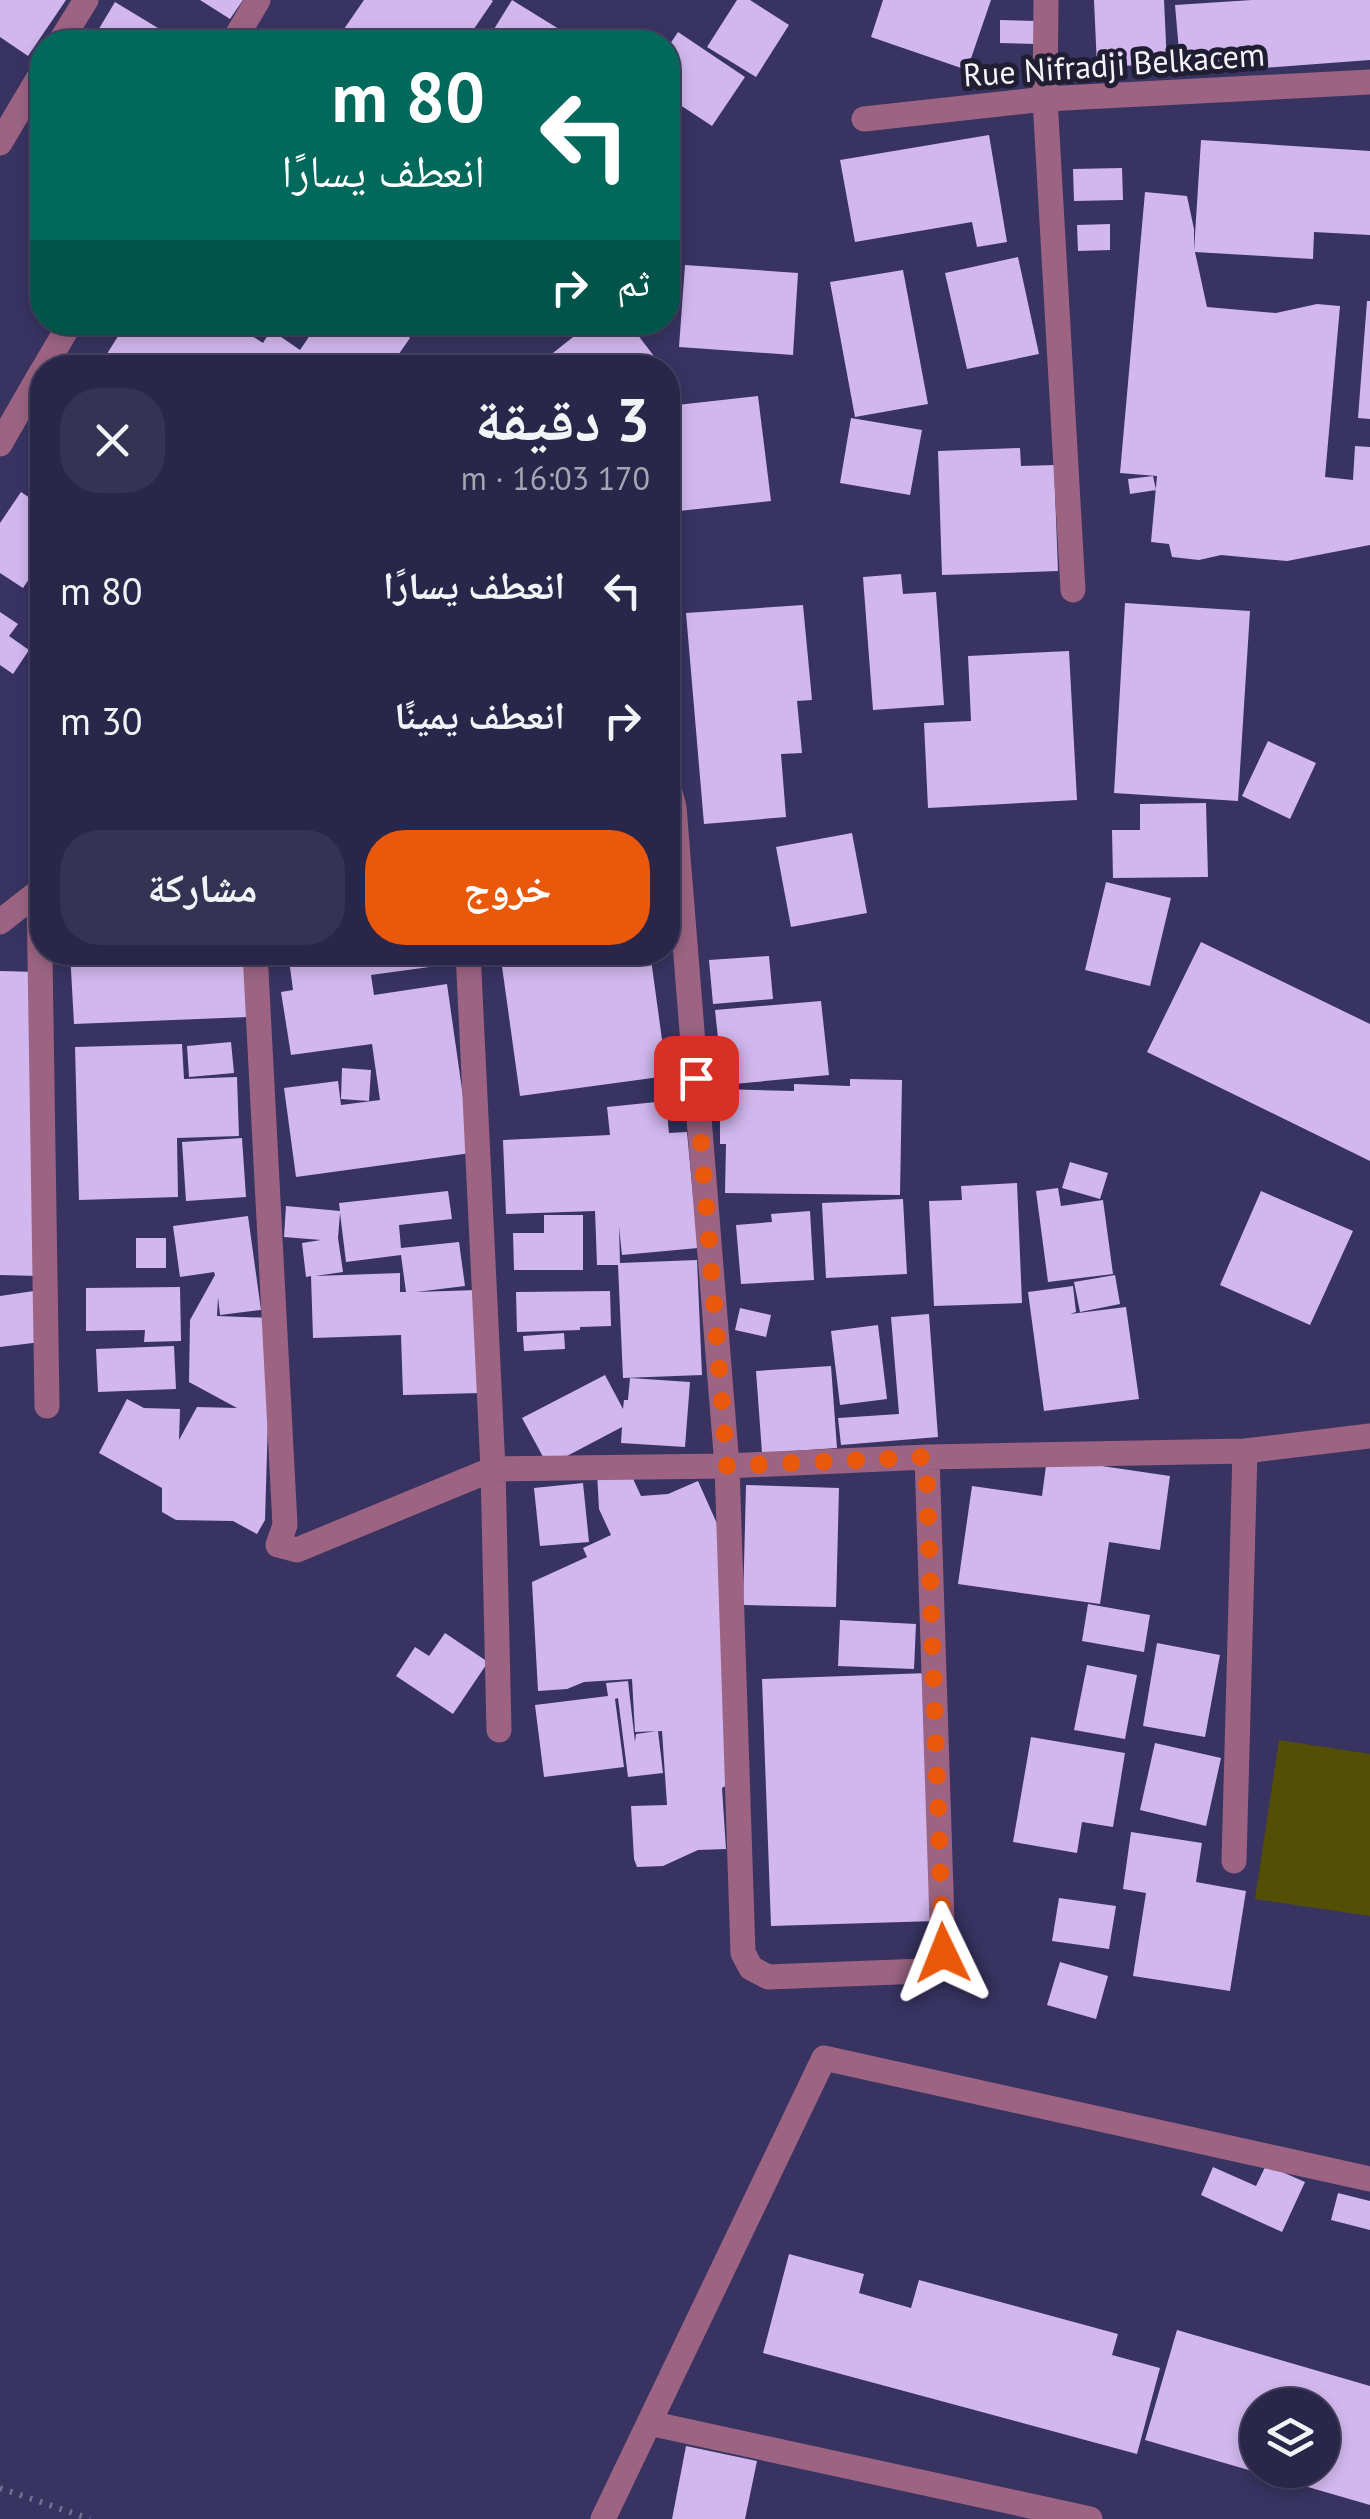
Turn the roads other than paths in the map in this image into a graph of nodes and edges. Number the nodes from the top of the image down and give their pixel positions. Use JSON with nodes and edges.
{"nodes":[{"id":1,"x":86,"y":0,"type":"edge"},
{"id":2,"x":258,"y":0,"type":"edge"},
{"id":3,"x":1046,"y":0,"type":"edge"},
{"id":4,"x":67,"y":30,"type":"edge"},
{"id":5,"x":241,"y":30,"type":"edge"},
{"id":6,"x":1370,"y":82,"type":"edge"},
{"id":7,"x":30,"y":92,"type":"edge"},
{"id":8,"x":1045,"y":99,"type":"junction"},
{"id":9,"x":864,"y":119,"type":"dead end"},
{"id":10,"x":0,"y":143,"type":"edge"},
{"id":11,"x":30,"y":392,"type":"edge"},
{"id":12,"x":0,"y":444,"type":"edge"},
{"id":13,"x":1073,"y":590,"type":"dead end"},
{"id":14,"x":680,"y":881,"type":"edge"},
{"id":15,"x":30,"y":898,"type":"edge"},
{"id":16,"x":0,"y":922,"type":"edge"},
{"id":17,"x":41,"y":965,"type":"edge"},
{"id":18,"x":256,"y":965,"type":"edge"},
{"id":19,"x":469,"y":965,"type":"edge"},
{"id":20,"x":47,"y":1406,"type":"dead end"},
{"id":21,"x":1370,"y":1436,"type":"edge"},
{"id":22,"x":1245,"y":1451,"type":"junction"},
{"id":23,"x":926,"y":1457,"type":"junction"},
{"id":24,"x":727,"y":1466,"type":"junction"},
{"id":25,"x":494,"y":1469,"type":"junction"},
{"id":26,"x":500,"y":1730,"type":"dead end"},
{"id":27,"x":1234,"y":1861,"type":"dead end"},
{"id":28,"x":1370,"y":2179,"type":"edge"},
{"id":29,"x":649,"y":2423,"type":"junction"},
{"id":30,"x":603,"y":2519,"type":"edge"},
{"id":31,"x":1090,"y":2519,"type":"edge"}],
"edges":[{"from":1,"to":4,"type":"street"},
{"from":2,"to":5,"type":"street"},
{"from":3,"to":8,"type":"street"},
{"from":6,"to":8,"type":"street","name":"Rue Nifradji Belkacem"},
{"from":7,"to":10,"type":"street"},
{"from":8,"to":9,"type":"street","name":"Rue Nifradji Belkacem"},
{"from":8,"to":13,"type":"street"},
{"from":11,"to":12,"type":"street"},
{"from":14,"to":24,"type":"street"},
{"from":15,"to":16,"type":"street"},
{"from":17,"to":20,"type":"street"},
{"from":18,"to":25,"type":"street"},
{"from":19,"to":25,"type":"street"},
{"from":21,"to":22,"type":"street"},
{"from":22,"to":23,"type":"street"},
{"from":22,"to":27,"type":"street"},
{"from":23,"to":24,"type":"street"},
{"from":23,"to":24,"type":"street"},
{"from":24,"to":25,"type":"street"},
{"from":25,"to":26,"type":"street"},
{"from":28,"to":29,"type":"street"},
{"from":29,"to":30,"type":"street"},
{"from":29,"to":31,"type":"street"}]}
